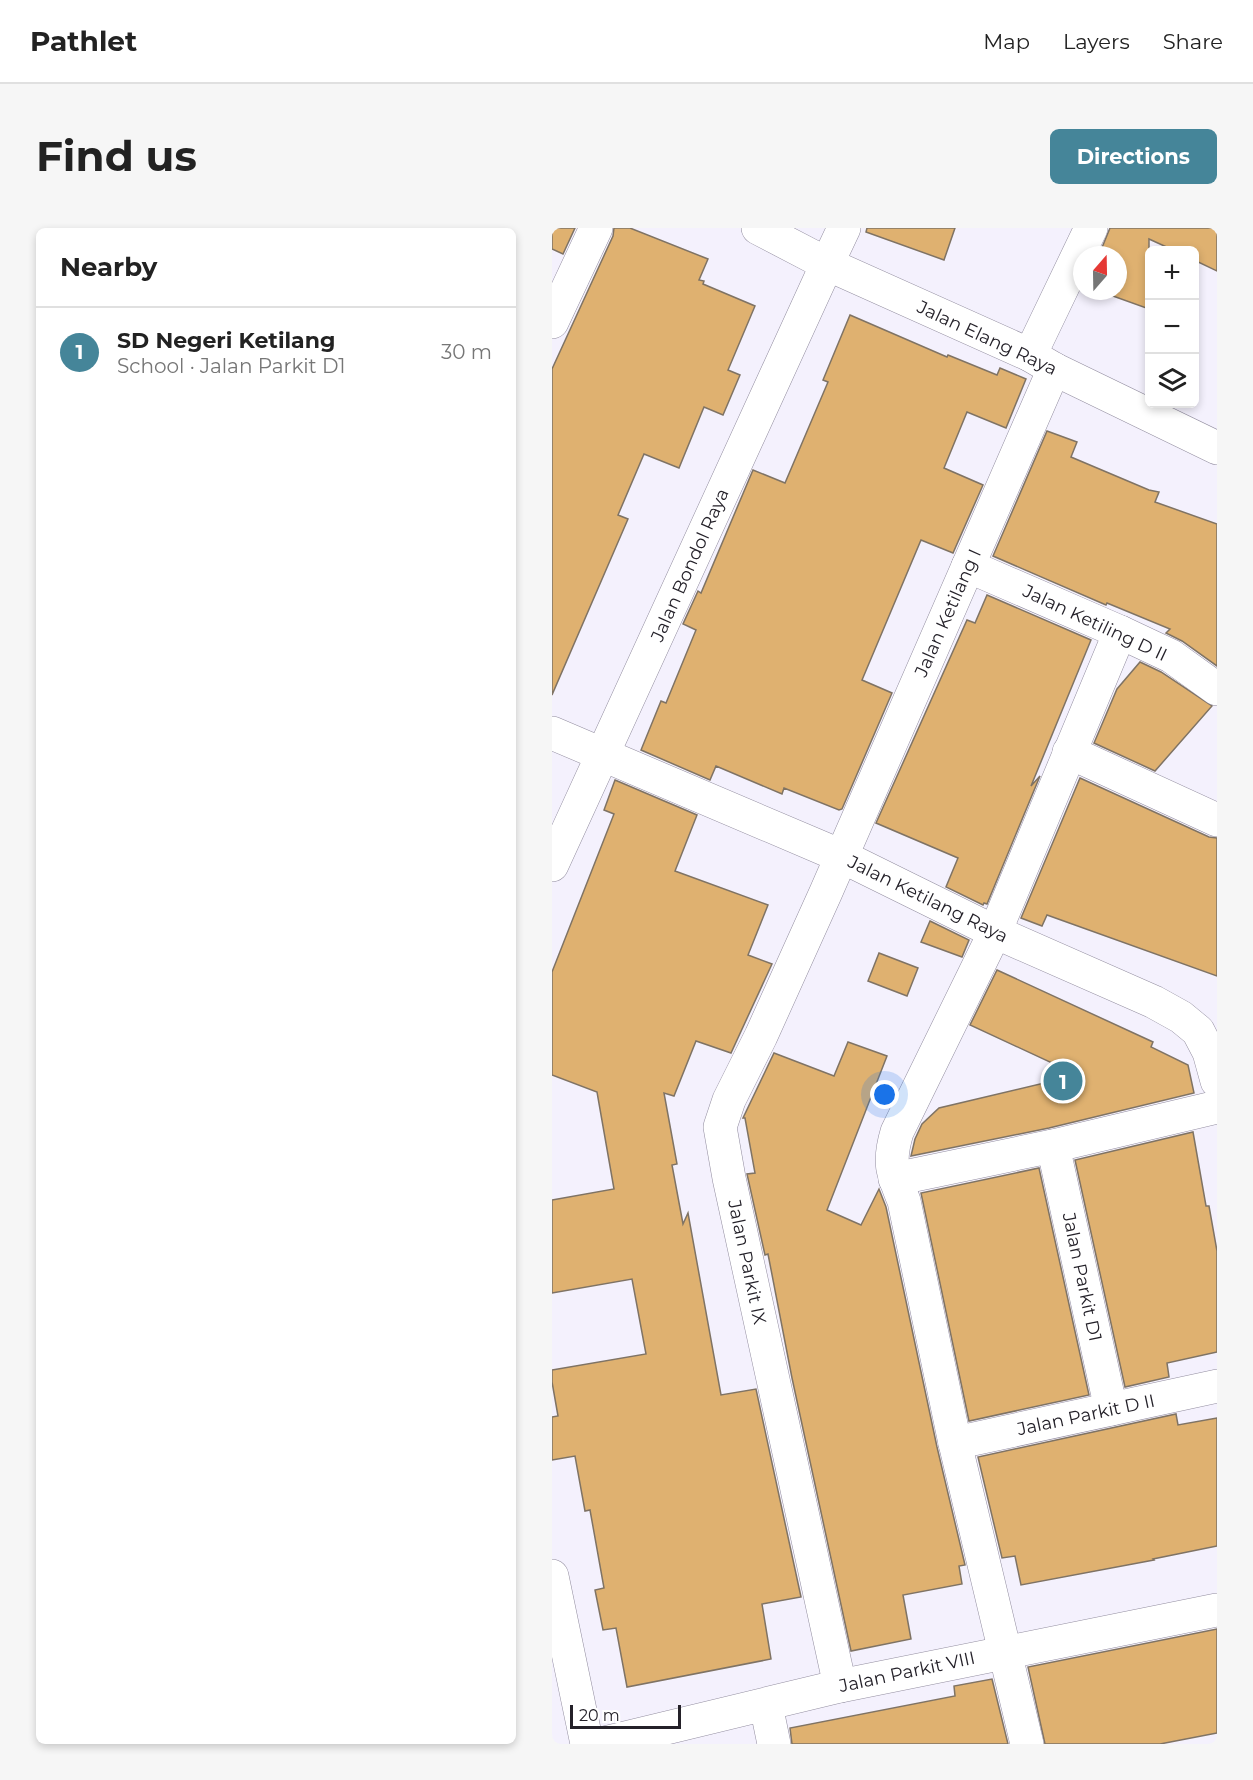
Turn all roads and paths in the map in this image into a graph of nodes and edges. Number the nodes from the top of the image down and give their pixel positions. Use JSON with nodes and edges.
{"nodes":[{"id":1,"x":596,"y":228,"type":"edge"},
{"id":2,"x":758,"y":228,"type":"edge"},
{"id":3,"x":844,"y":228,"type":"edge"},
{"id":4,"x":1091,"y":228,"type":"edge"},
{"id":5,"x":827,"y":264,"type":"junction"},
{"id":6,"x":552,"y":322,"type":"edge"},
{"id":7,"x":1042,"y":362,"type":"junction"},
{"id":8,"x":1217,"y":448,"type":"edge"},
{"id":9,"x":968,"y":566,"type":"junction"},
{"id":10,"x":1120,"y":632,"type":"junction"},
{"id":11,"x":1217,"y":689,"type":"edge"},
{"id":12,"x":552,"y":733,"type":"edge"},
{"id":13,"x":1069,"y":752,"type":"junction"},
{"id":14,"x":603,"y":756,"type":"junction"},
{"id":15,"x":1217,"y":820,"type":"edge"},
{"id":16,"x":841,"y":856,"type":"junction"},
{"id":17,"x":552,"y":865,"type":"edge"},
{"id":18,"x":995,"y":932,"type":"junction"},
{"id":19,"x":1217,"y":1081,"type":"edge"},
{"id":20,"x":1217,"y":1107,"type":"edge"},
{"id":21,"x":1053,"y":1146,"type":"junction"},
{"id":22,"x":895,"y":1179,"type":"junction"},
{"id":23,"x":1217,"y":1386,"type":"edge"},
{"id":24,"x":1111,"y":1409,"type":"junction"},
{"id":25,"x":955,"y":1443,"type":"junction"},
{"id":26,"x":552,"y":1576,"type":"edge"},
{"id":27,"x":1217,"y":1610,"type":"edge"},
{"id":28,"x":1006,"y":1652,"type":"junction"},
{"id":29,"x":840,"y":1686,"type":"junction"},
{"id":30,"x":766,"y":1705,"type":"junction"},
{"id":31,"x":587,"y":1744,"type":"edge"},
{"id":32,"x":600,"y":1744,"type":"edge"},
{"id":33,"x":774,"y":1744,"type":"edge"},
{"id":34,"x":1027,"y":1744,"type":"edge"}],
"edges":[{"from":1,"to":6,"type":"street"},
{"from":2,"to":5,"type":"street","name":"Jalan Elang Raya"},
{"from":3,"to":5,"type":"street","name":"Jalan Bondol Raya"},
{"from":4,"to":7,"type":"street","name":"Jalan Ketilang I"},
{"from":5,"to":7,"type":"street","name":"Jalan Elang Raya"},
{"from":5,"to":14,"type":"street","name":"Jalan Bondol Raya"},
{"from":7,"to":8,"type":"street","name":"Jalan Elang Raya"},
{"from":7,"to":9,"type":"street","name":"Jalan Ketilang I"},
{"from":9,"to":10,"type":"street","name":"Jalan Ketiling D II"},
{"from":9,"to":16,"type":"street","name":"Jalan Ketilang I"},
{"from":10,"to":11,"type":"street","name":"Jalan Ketiling D II"},
{"from":10,"to":13,"type":"street"},
{"from":12,"to":14,"type":"street","name":"Jalan Ketilang Raya"},
{"from":13,"to":15,"type":"street"},
{"from":13,"to":18,"type":"street"},
{"from":14,"to":16,"type":"street","name":"Jalan Ketilang Raya"},
{"from":14,"to":17,"type":"street","name":"Jalan Bondol Raya"},
{"from":16,"to":18,"type":"street","name":"Jalan Ketilang Raya"},
{"from":16,"to":29,"type":"street","name":"Jalan Parkit IX"},
{"from":18,"to":19,"type":"street","name":"Jalan Ketilang Raya"},
{"from":18,"to":22,"type":"street"},
{"from":20,"to":21,"type":"street"},
{"from":21,"to":22,"type":"street"},
{"from":21,"to":24,"type":"street","name":"Jalan Parkit D1"},
{"from":22,"to":25,"type":"street"},
{"from":23,"to":24,"type":"street","name":"Jalan Parkit D II"},
{"from":24,"to":25,"type":"street","name":"Jalan Parkit D II"},
{"from":25,"to":28,"type":"street"},
{"from":26,"to":31,"type":"street"},
{"from":27,"to":28,"type":"street","name":"Jalan Parkit VIII"},
{"from":28,"to":29,"type":"street","name":"Jalan Parkit VIII"},
{"from":28,"to":34,"type":"street"},
{"from":29,"to":30,"type":"street","name":"Jalan Parkit VIII"},
{"from":30,"to":32,"type":"street","name":"Jalan Parkit VIII"},
{"from":30,"to":33,"type":"street"}]}
